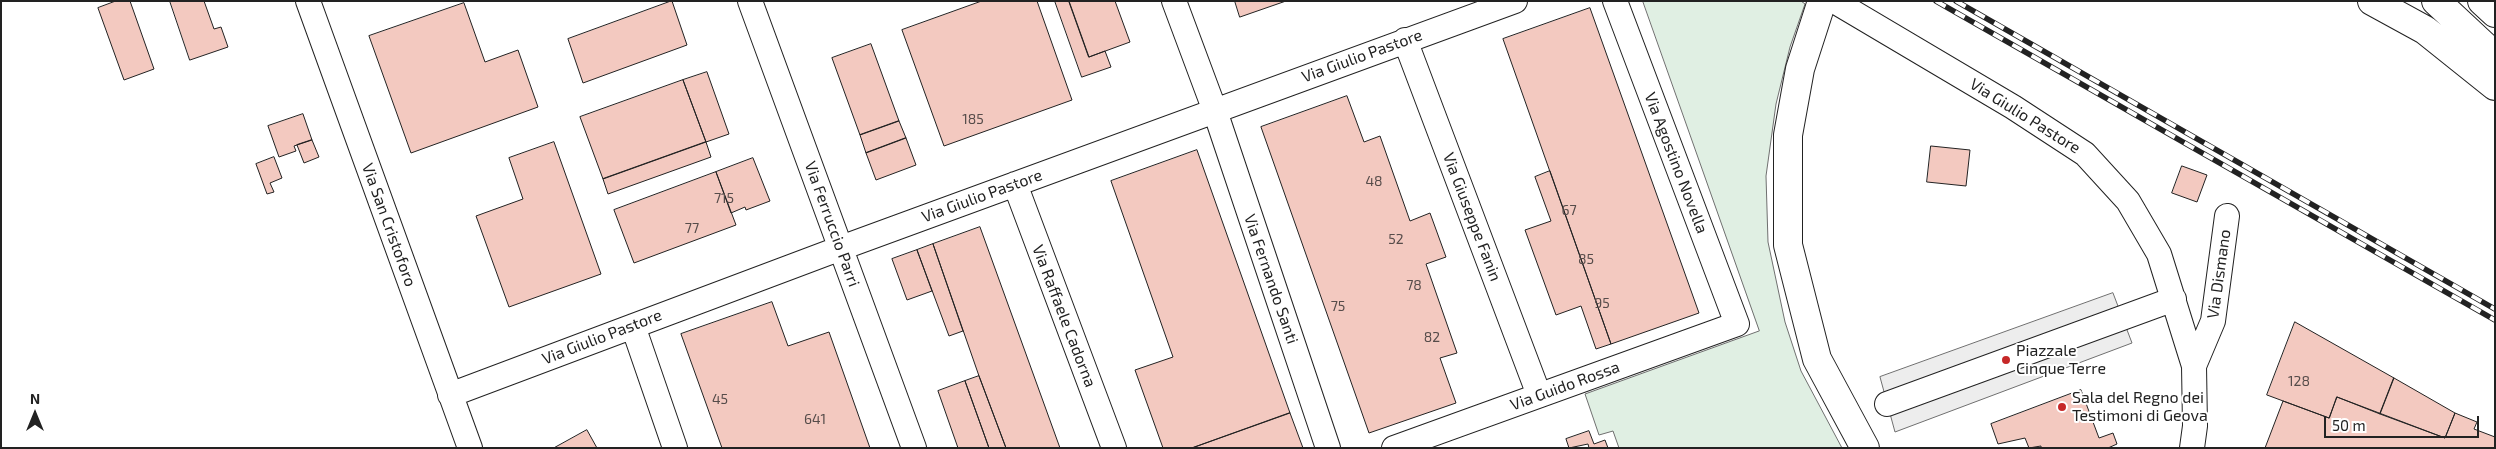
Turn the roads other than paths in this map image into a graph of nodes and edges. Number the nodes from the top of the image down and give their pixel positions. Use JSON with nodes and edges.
{"nodes":[{"id":1,"x":308,"y":1,"type":"edge"},
{"id":2,"x":750,"y":1,"type":"edge"},
{"id":3,"x":1174,"y":1,"type":"edge"},
{"id":4,"x":1515,"y":1,"type":"edge"},
{"id":5,"x":1615,"y":1,"type":"edge"},
{"id":6,"x":1822,"y":1,"type":"edge"},
{"id":7,"x":1834,"y":1,"type":"edge"},
{"id":8,"x":2372,"y":1,"type":"edge"},
{"id":9,"x":2436,"y":1,"type":"edge"},
{"id":10,"x":2482,"y":1,"type":"edge"},
{"id":11,"x":2495,"y":13,"type":"edge"},
{"id":12,"x":1404,"y":40,"type":"junction"},
{"id":13,"x":2495,"y":56,"type":"edge"},
{"id":14,"x":2495,"y":86,"type":"edge"},
{"id":15,"x":1215,"y":111,"type":"junction"},
{"id":16,"x":1015,"y":184,"type":"junction"},
{"id":17,"x":2227,"y":216,"type":"dead end"},
{"id":18,"x":841,"y":248,"type":"junction"},
{"id":19,"x":2174,"y":299,"type":"junction"},
{"id":20,"x":1737,"y":324,"type":"joint"},
{"id":21,"x":633,"y":326,"type":"junction"},
{"id":22,"x":2194,"y":366,"type":"junction"},
{"id":23,"x":450,"y":395,"type":"junction"},
{"id":24,"x":1539,"y":395,"type":"junction"},
{"id":25,"x":1887,"y":404,"type":"dead end"},
{"id":26,"x":470,"y":448,"type":"edge"},
{"id":27,"x":675,"y":448,"type":"edge"},
{"id":28,"x":914,"y":448,"type":"edge"},
{"id":29,"x":1114,"y":448,"type":"edge"},
{"id":30,"x":1328,"y":448,"type":"edge"},
{"id":31,"x":1394,"y":448,"type":"edge"},
{"id":32,"x":1865,"y":448,"type":"edge"},
{"id":33,"x":2192,"y":448,"type":"edge"}],
"edges":[{"from":1,"to":23,"type":"street","name":"Via San Cristoforo"},
{"from":2,"to":18,"type":"street","name":"Via Ferruccio Parri"},
{"from":3,"to":15,"type":"street","name":"Via Fernando Santi"},
{"from":4,"to":12,"type":"street","name":"Via Giulio Pastore"},
{"from":5,"to":20,"type":"street","name":"Via Agostino Novella"},
{"from":6,"to":32,"type":"main road"},
{"from":7,"to":19,"type":"street","name":"Via Giulio Pastore"},
{"from":8,"to":14,"type":"main road"},
{"from":9,"to":13,"type":"main road"},
{"from":10,"to":11,"type":"main road"},
{"from":12,"to":15,"type":"street","name":"Via Giulio Pastore"},
{"from":12,"to":24,"type":"street","name":"Via Giuseppe Fanin"},
{"from":15,"to":16,"type":"street","name":"Via Giulio Pastore"},
{"from":15,"to":30,"type":"street","name":"Via Fernando Santi"},
{"from":16,"to":18,"type":"street","name":"Via Giulio Pastore"},
{"from":16,"to":29,"type":"street","name":"Via Raffaele Cadorna"},
{"from":17,"to":22,"type":"street","name":"Via Dismano"},
{"from":18,"to":21,"type":"street","name":"Via Giulio Pastore"},
{"from":18,"to":28,"type":"street","name":"Via Ferruccio Parri"},
{"from":19,"to":22,"type":"street","name":"Via Giulio Pastore"},
{"from":19,"to":25,"type":"street"},
{"from":20,"to":24,"type":"street","name":"Via Guido Rossa"},
{"from":21,"to":23,"type":"street","name":"Via Giulio Pastore"},
{"from":21,"to":27,"type":"street"},
{"from":22,"to":33,"type":"street","name":"Via Dismano"},
{"from":23,"to":26,"type":"street","name":"Via San Cristoforo"},
{"from":24,"to":31,"type":"street","name":"Via Guido Rossa"}]}
